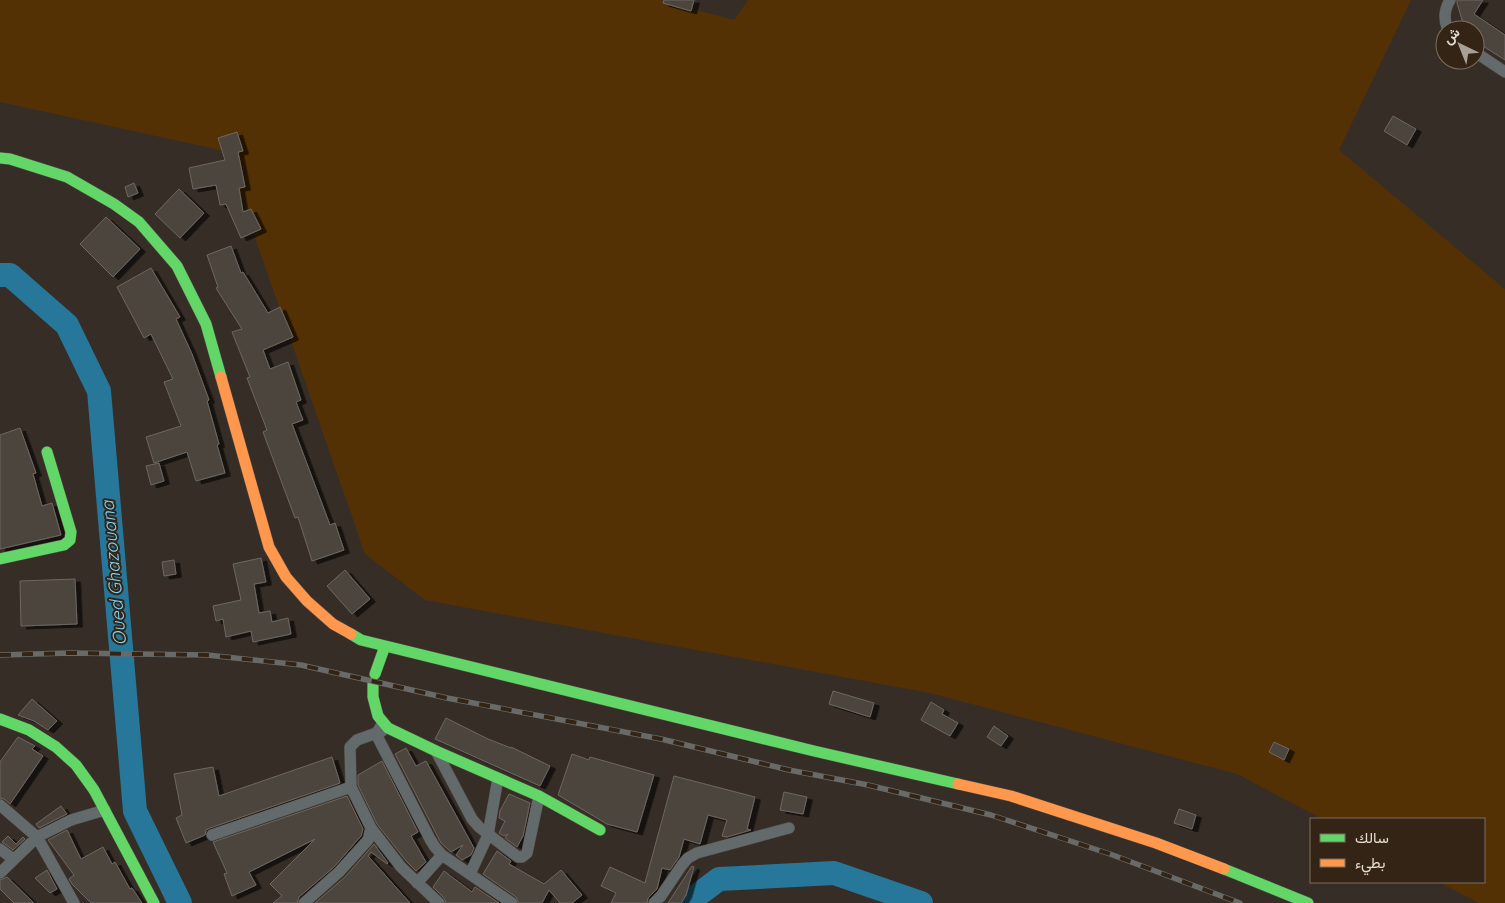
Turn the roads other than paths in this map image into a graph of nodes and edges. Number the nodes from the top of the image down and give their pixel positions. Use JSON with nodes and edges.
{"nodes":[{"id":1,"x":1450,"y":0,"type":"edge"},
{"id":2,"x":1446,"y":20,"type":"edge"},
{"id":3,"x":1485,"y":59,"type":"edge"},
{"id":4,"x":1505,"y":72,"type":"edge"},
{"id":5,"x":0,"y":158,"type":"edge"},
{"id":6,"x":47,"y":452,"type":"dead end"},
{"id":7,"x":0,"y":559,"type":"edge"},
{"id":8,"x":385,"y":646,"type":"junction"},
{"id":9,"x":0,"y":719,"type":"edge"},
{"id":10,"x":386,"y":726,"type":"junction"},
{"id":11,"x":376,"y":734,"type":"junction"},
{"id":12,"x":436,"y":751,"type":"junction"},
{"id":13,"x":498,"y":778,"type":"junction"},
{"id":14,"x":351,"y":787,"type":"junction"},
{"id":15,"x":539,"y":796,"type":"junction"},
{"id":16,"x":0,"y":805,"type":"edge"},
{"id":17,"x":105,"y":810,"type":"junction"},
{"id":18,"x":371,"y":828,"type":"junction"},
{"id":19,"x":789,"y":828,"type":"dead end"},
{"id":20,"x":600,"y":830,"type":"dead end"},
{"id":21,"x":212,"y":835,"type":"dead end"},
{"id":22,"x":488,"y":835,"type":"junction"},
{"id":23,"x":38,"y":837,"type":"junction"},
{"id":24,"x":0,"y":849,"type":"edge"},
{"id":25,"x":442,"y":855,"type":"junction"},
{"id":26,"x":13,"y":859,"type":"junction"},
{"id":27,"x":0,"y":873,"type":"edge"},
{"id":28,"x":470,"y":874,"type":"junction"},
{"id":29,"x":417,"y":883,"type":"junction"},
{"id":30,"x":74,"y":903,"type":"edge"},
{"id":31,"x":154,"y":903,"type":"edge"},
{"id":32,"x":304,"y":903,"type":"edge"},
{"id":33,"x":439,"y":903,"type":"edge"},
{"id":34,"x":512,"y":903,"type":"edge"},
{"id":35,"x":654,"y":903,"type":"edge"},
{"id":36,"x":1308,"y":903,"type":"edge"}],
"edges":[{"from":1,"to":2,"type":"street"},
{"from":3,"to":4,"type":"street"},
{"from":5,"to":8,"type":"main road"},
{"from":6,"to":7,"type":"main road"},
{"from":8,"to":10,"type":"main road"},
{"from":8,"to":36,"type":"main road"},
{"from":9,"to":17,"type":"main road"},
{"from":10,"to":11,"type":"street"},
{"from":10,"to":12,"type":"main road"},
{"from":11,"to":14,"type":"street"},
{"from":11,"to":25,"type":"street"},
{"from":12,"to":13,"type":"main road"},
{"from":12,"to":22,"type":"street"},
{"from":13,"to":15,"type":"main road"},
{"from":13,"to":22,"type":"street"},
{"from":14,"to":18,"type":"street"},
{"from":14,"to":21,"type":"street"},
{"from":15,"to":20,"type":"main road"},
{"from":15,"to":22,"type":"street"},
{"from":16,"to":23,"type":"street"},
{"from":17,"to":23,"type":"street"},
{"from":17,"to":31,"type":"main road"},
{"from":18,"to":29,"type":"street"},
{"from":18,"to":32,"type":"street"},
{"from":19,"to":35,"type":"street"},
{"from":22,"to":28,"type":"street"},
{"from":23,"to":26,"type":"street"},
{"from":23,"to":30,"type":"street"},
{"from":24,"to":26,"type":"street"},
{"from":25,"to":28,"type":"street"},
{"from":25,"to":29,"type":"street"},
{"from":26,"to":27,"type":"street"},
{"from":28,"to":34,"type":"street"},
{"from":29,"to":33,"type":"street"}]}
